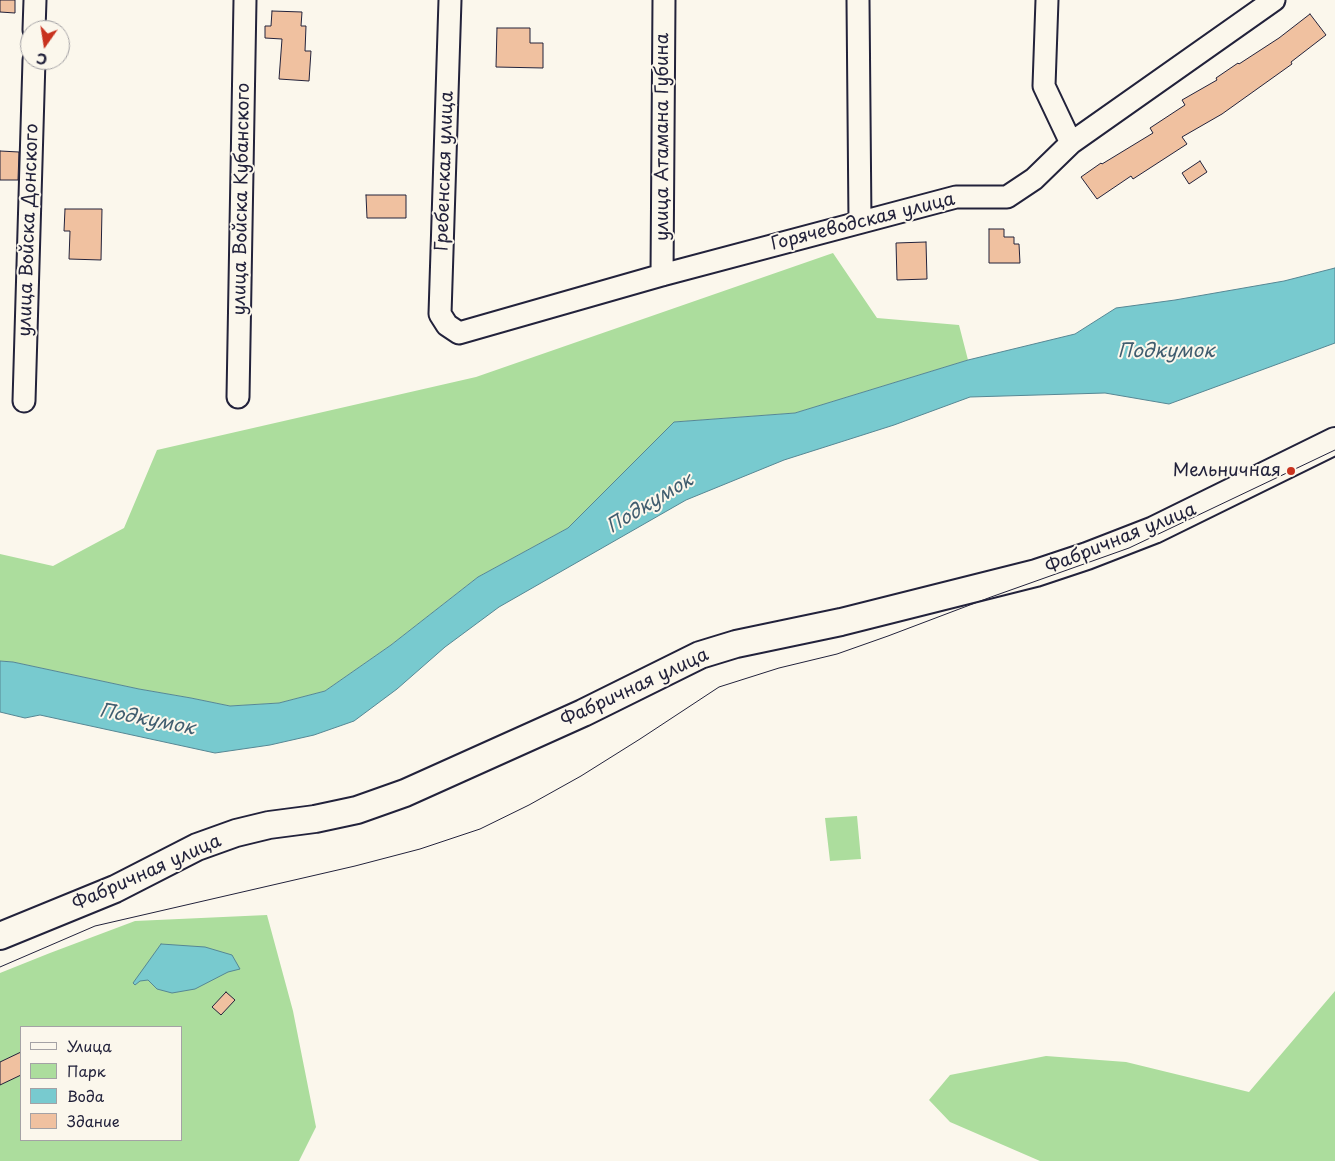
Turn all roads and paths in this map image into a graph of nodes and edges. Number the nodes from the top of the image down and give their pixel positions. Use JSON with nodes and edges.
{"nodes":[{"id":1,"x":35,"y":0,"type":"edge"},
{"id":2,"x":246,"y":0,"type":"edge"},
{"id":3,"x":450,"y":0,"type":"edge"},
{"id":4,"x":664,"y":0,"type":"edge"},
{"id":5,"x":858,"y":0,"type":"edge"},
{"id":6,"x":1047,"y":0,"type":"edge"},
{"id":7,"x":1274,"y":0,"type":"edge"},
{"id":8,"x":34,"y":20,"type":"edge"},
{"id":9,"x":34,"y":70,"type":"edge"},
{"id":10,"x":1071,"y":143,"type":"junction"},
{"id":11,"x":860,"y":222,"type":"junction"},
{"id":12,"x":662,"y":275,"type":"junction"},
{"id":13,"x":459,"y":333,"type":"joint"},
{"id":14,"x":238,"y":397,"type":"dead end"},
{"id":15,"x":24,"y":401,"type":"dead end"},
{"id":16,"x":1335,"y":441,"type":"edge"},
{"id":17,"x":0,"y":936,"type":"edge"}],
"edges":[{"from":1,"to":8,"type":"street"},
{"from":2,"to":14,"type":"street","name":"улица Войска Кубанского"},
{"from":3,"to":13,"type":"street","name":"Гребенская улица"},
{"from":4,"to":12,"type":"street","name":"улица Атамана Губина"},
{"from":5,"to":11,"type":"street"},
{"from":6,"to":10,"type":"street"},
{"from":7,"to":10,"type":"street","name":"Горячеводская улица"},
{"from":9,"to":15,"type":"street","name":"улица Войска Донского"},
{"from":10,"to":11,"type":"street","name":"Горячеводская улица"},
{"from":11,"to":12,"type":"street","name":"Горячеводская улица"},
{"from":12,"to":13,"type":"street","name":"Горячеводская улица"},
{"from":16,"to":17,"type":"main road","name":"Фабричная улица"}]}
